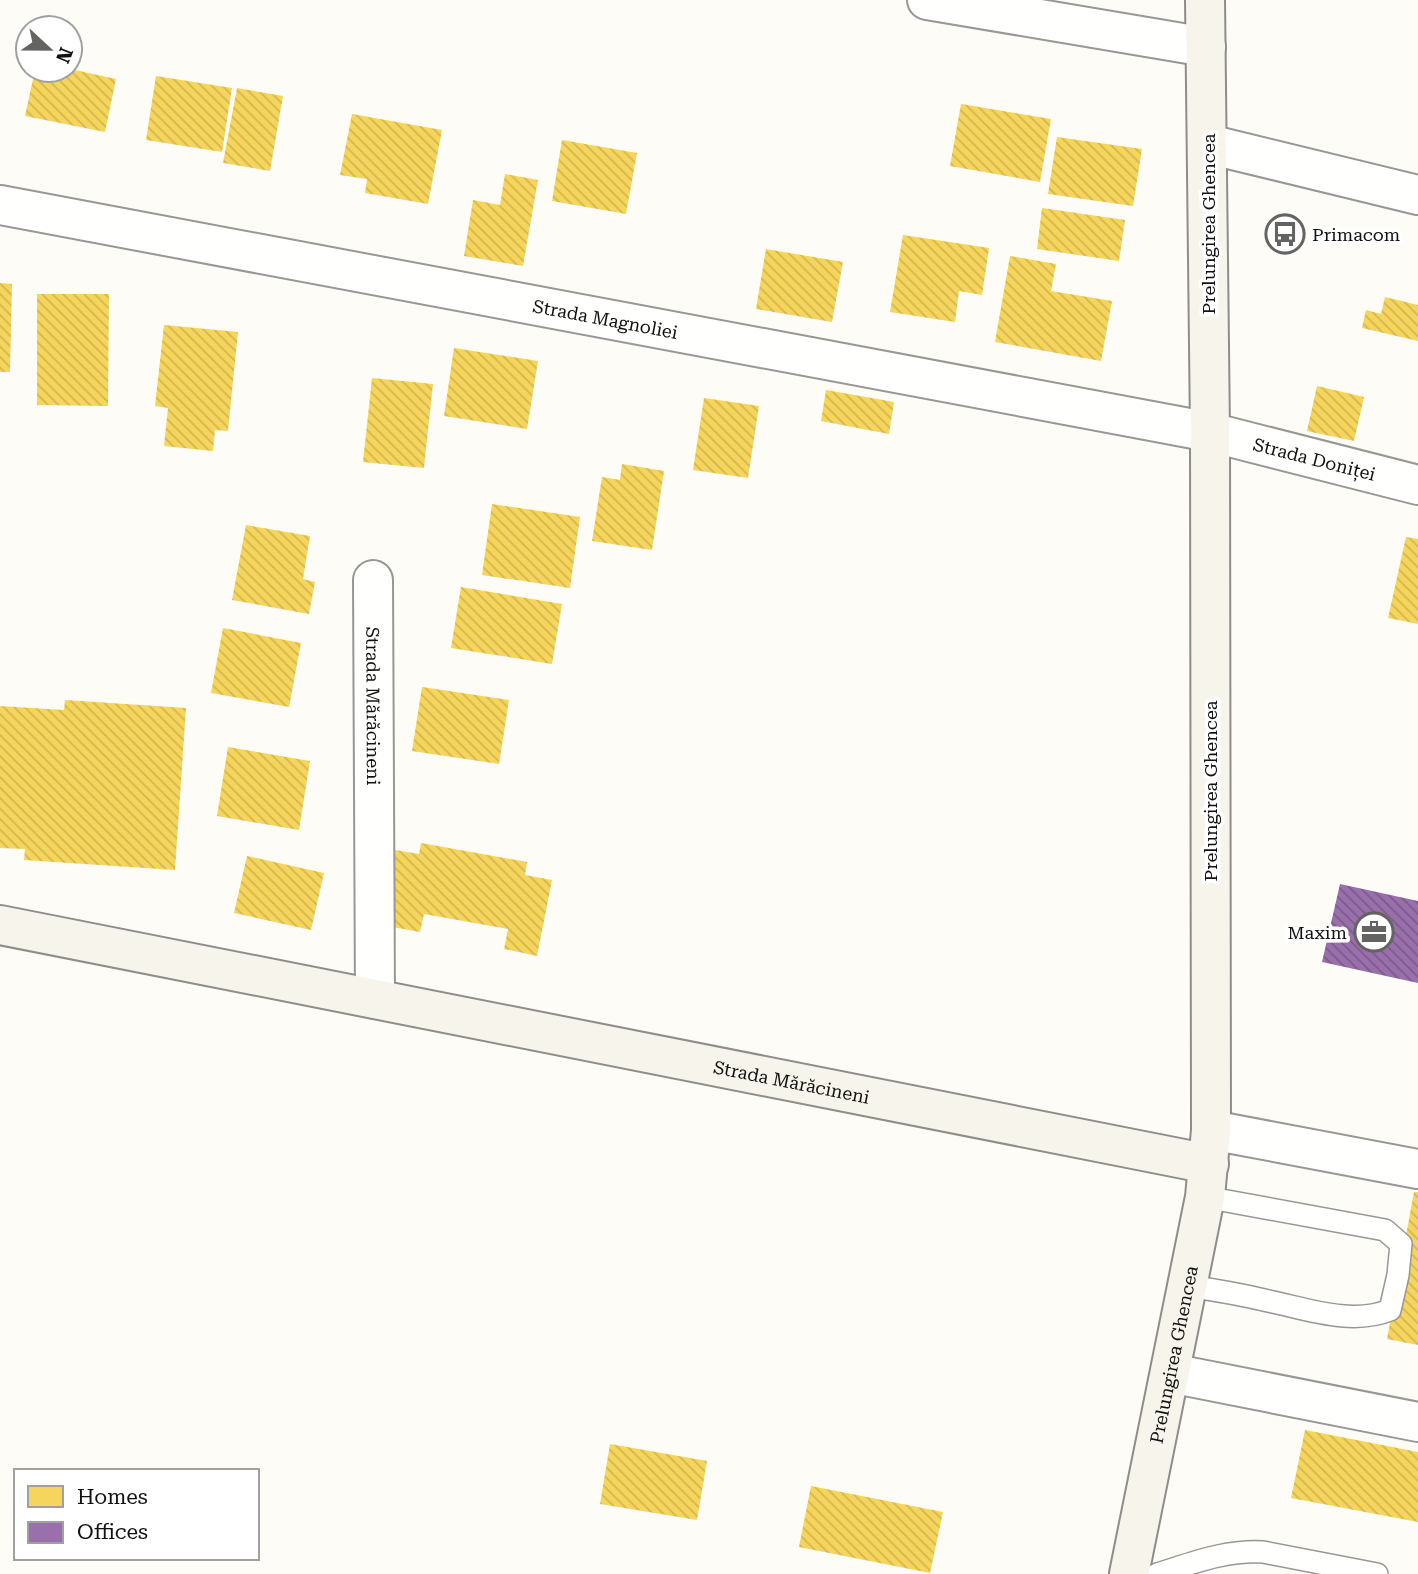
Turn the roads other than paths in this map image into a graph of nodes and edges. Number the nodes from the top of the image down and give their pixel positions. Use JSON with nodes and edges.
{"nodes":[{"id":1,"x":928,"y":0,"type":"edge"},
{"id":2,"x":1205,"y":0,"type":"edge"},
{"id":3,"x":1206,"y":47,"type":"junction"},
{"id":4,"x":1208,"y":144,"type":"junction"},
{"id":5,"x":1418,"y":195,"type":"edge"},
{"id":6,"x":0,"y":205,"type":"edge"},
{"id":7,"x":1210,"y":432,"type":"junction"},
{"id":8,"x":1418,"y":485,"type":"edge"},
{"id":9,"x":373,"y":580,"type":"dead end"},
{"id":10,"x":0,"y":925,"type":"edge"},
{"id":11,"x":375,"y":999,"type":"junction"},
{"id":12,"x":1208,"y":1164,"type":"junction"},
{"id":13,"x":1418,"y":1169,"type":"edge"},
{"id":14,"x":1187,"y":1286,"type":"junction"},
{"id":15,"x":1170,"y":1373,"type":"junction"},
{"id":16,"x":1418,"y":1422,"type":"edge"},
{"id":17,"x":1129,"y":1574,"type":"edge"},
{"id":18,"x":1157,"y":1574,"type":"edge"},
{"id":19,"x":1377,"y":1574,"type":"edge"}],
"edges":[{"from":1,"to":3,"type":"street"},
{"from":2,"to":3,"type":"main road","name":"Prelungirea Ghencea"},
{"from":3,"to":4,"type":"main road","name":"Prelungirea Ghencea"},
{"from":4,"to":5,"type":"street"},
{"from":4,"to":7,"type":"main road","name":"Prelungirea Ghencea"},
{"from":6,"to":7,"type":"street","name":"Strada Magnoliei"},
{"from":7,"to":8,"type":"street","name":"Strada Doniței"},
{"from":7,"to":12,"type":"main road","name":"Prelungirea Ghencea"},
{"from":9,"to":11,"type":"street","name":"Strada Mărăcineni"},
{"from":10,"to":11,"type":"main road","name":"Strada Mărăcineni"},
{"from":11,"to":12,"type":"main road","name":"Strada Mărăcineni"},
{"from":12,"to":13,"type":"street"},
{"from":12,"to":14,"type":"main road","name":"Prelungirea Ghencea"},
{"from":12,"to":14,"type":"lane"},
{"from":14,"to":15,"type":"main road","name":"Prelungirea Ghencea"},
{"from":15,"to":16,"type":"street"},
{"from":15,"to":17,"type":"main road","name":"Prelungirea Ghencea"},
{"from":18,"to":19,"type":"lane"}]}
